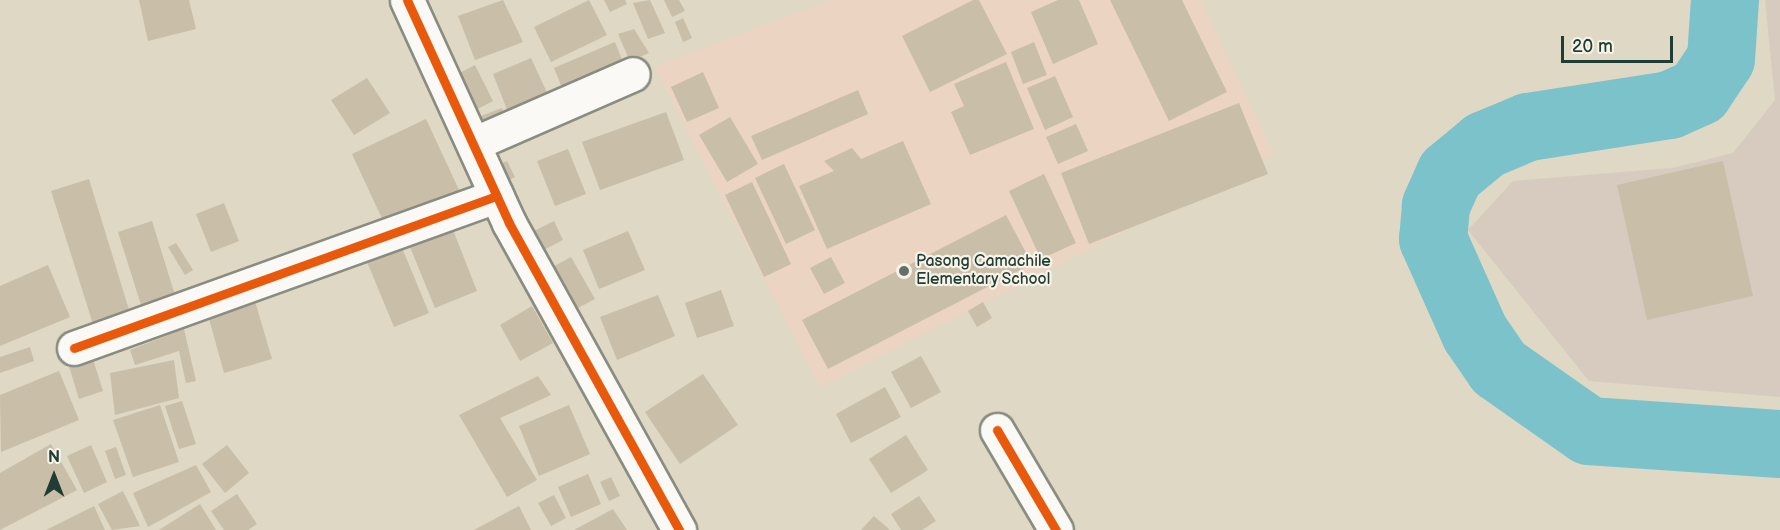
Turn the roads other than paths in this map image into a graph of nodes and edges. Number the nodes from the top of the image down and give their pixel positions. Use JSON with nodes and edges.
{"nodes":[{"id":1,"x":407,"y":0,"type":"edge"},
{"id":2,"x":633,"y":74,"type":"dead end"},
{"id":3,"x":475,"y":143,"type":"junction"},
{"id":4,"x":496,"y":196,"type":"junction"},
{"id":5,"x":74,"y":348,"type":"dead end"},
{"id":6,"x":997,"y":430,"type":"dead end"},
{"id":7,"x":679,"y":530,"type":"edge"},
{"id":8,"x":1056,"y":530,"type":"edge"}],
"edges":[{"from":1,"to":3,"type":"street"},
{"from":2,"to":3,"type":"street"},
{"from":3,"to":4,"type":"street"},
{"from":4,"to":5,"type":"street"},
{"from":4,"to":7,"type":"street"},
{"from":6,"to":8,"type":"street"}]}
